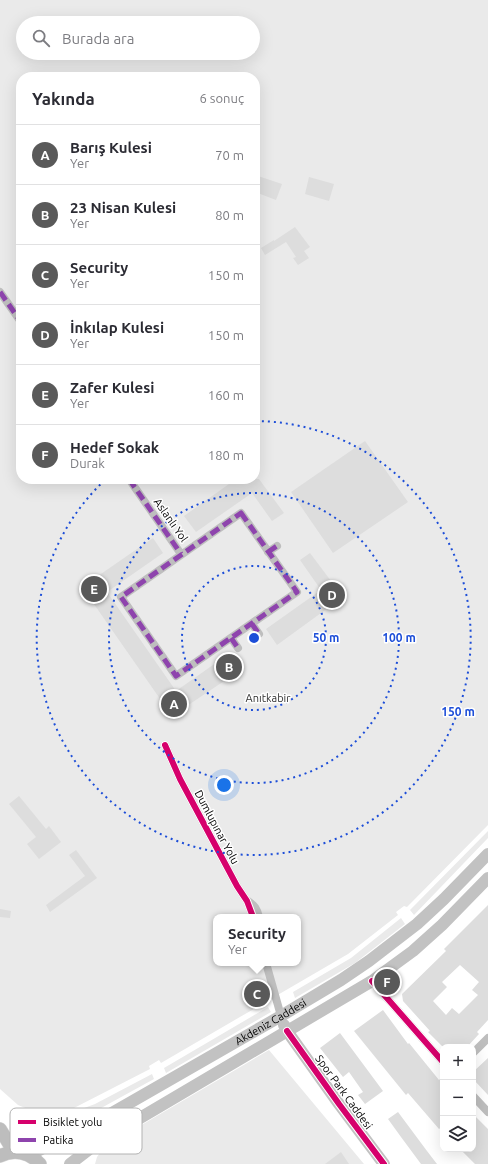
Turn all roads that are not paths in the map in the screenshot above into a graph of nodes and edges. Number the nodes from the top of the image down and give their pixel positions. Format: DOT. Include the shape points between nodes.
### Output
graph roads {
  1 [pos="0,292"];
  2 [pos="16,315"];
  3 [pos="133,484"];
  4 [pos="277,546"];
  5 [pos="268,552"];
  6 [pos="181,554"];
  7 [pos="252,624"];
  8 [pos="259,634"];
  9 [pos="231,638"];
  10 [pos="238,648"];
  11 [pos="165,745"];
  12 [pos="488,854"];
  13 [pos="488,878"];
  14 [pos="247,901"];
  15 [pos="252,914"];
  16 [pos="258,914"];
  17 [pos="267,966"];
  18 [pos="272,966"];
  19 [pos="372,981"];
  20 [pos="281,1016"];
  21 [pos="288,1031"];
  22 [pos="488,1038"];
  23 [pos="476,1050"];
  24 [pos="440,1059"];
  25 [pos="476,1099"];
  26 [pos="121,1108"];
  27 [pos="488,1112"];
  28 [pos="142,1117"];
  29 [pos="0,1129"];
  30 [pos="10,1145"];
  31 [pos="10,1152"];
  32 [pos="83,1154"];
  33 [pos="29,1155"];
  34 [pos="0,1156"];
  35 [pos="40,1164"];
  36 [pos="70,1164"];
  37 [pos="384,1164"];
  1 -- 2 [label="street"];
  3 -- 6 [label="street, Aslanlı Yol"];
  4 -- 5 [label="street"];
  5 -- 6 [label="street" via="241,512"];
  5 -- 7 [label="street" via="297,592"];
  6 -- 9 [label="street" via="121,598 176,676"];
  7 -- 8 [label="street"];
  7 -- 9 [label="street"];
  9 -- 10 [label="street"];
  11 -- 14 [label="street, Dumlupınar Yolu" via="194,806"];
  12 -- 20 [label="main road, Akdeniz Caddesi" via="417,924 341,980"];
  13 -- 19 [label="main road, Akdeniz Caddesi" via="413,951"];
  14 -- 15 [label="street, Dumlupınar Yolu"];
  14 -- 16 [label="street, Dumlupınar Yolu" via="254,905"];
  17 -- 20 [label="street"];
  18 -- 20 [label="street" via="279,994"];
  19 -- 21 [label="main road, Akdeniz Caddesi"];
  19 -- 24 [label="street"];
  20 -- 21 [label="main road, Spor Park Caddesi"];
  20 -- 26 [label="main road, Akdeniz Caddesi"];
  21 -- 28 [label="main road, Akdeniz Caddesi"];
  21 -- 37 [label="main road, Spor Park Caddesi"];
  22 -- 23 [label="street"];
  25 -- 27 [label="street"];
  29 -- 30 [label="main road"];
  31 -- 34 [label="main road"];
  32 -- 36 [label="main road, Akdeniz Caddesi"];
  33 -- 35 [label="main road"];
}
